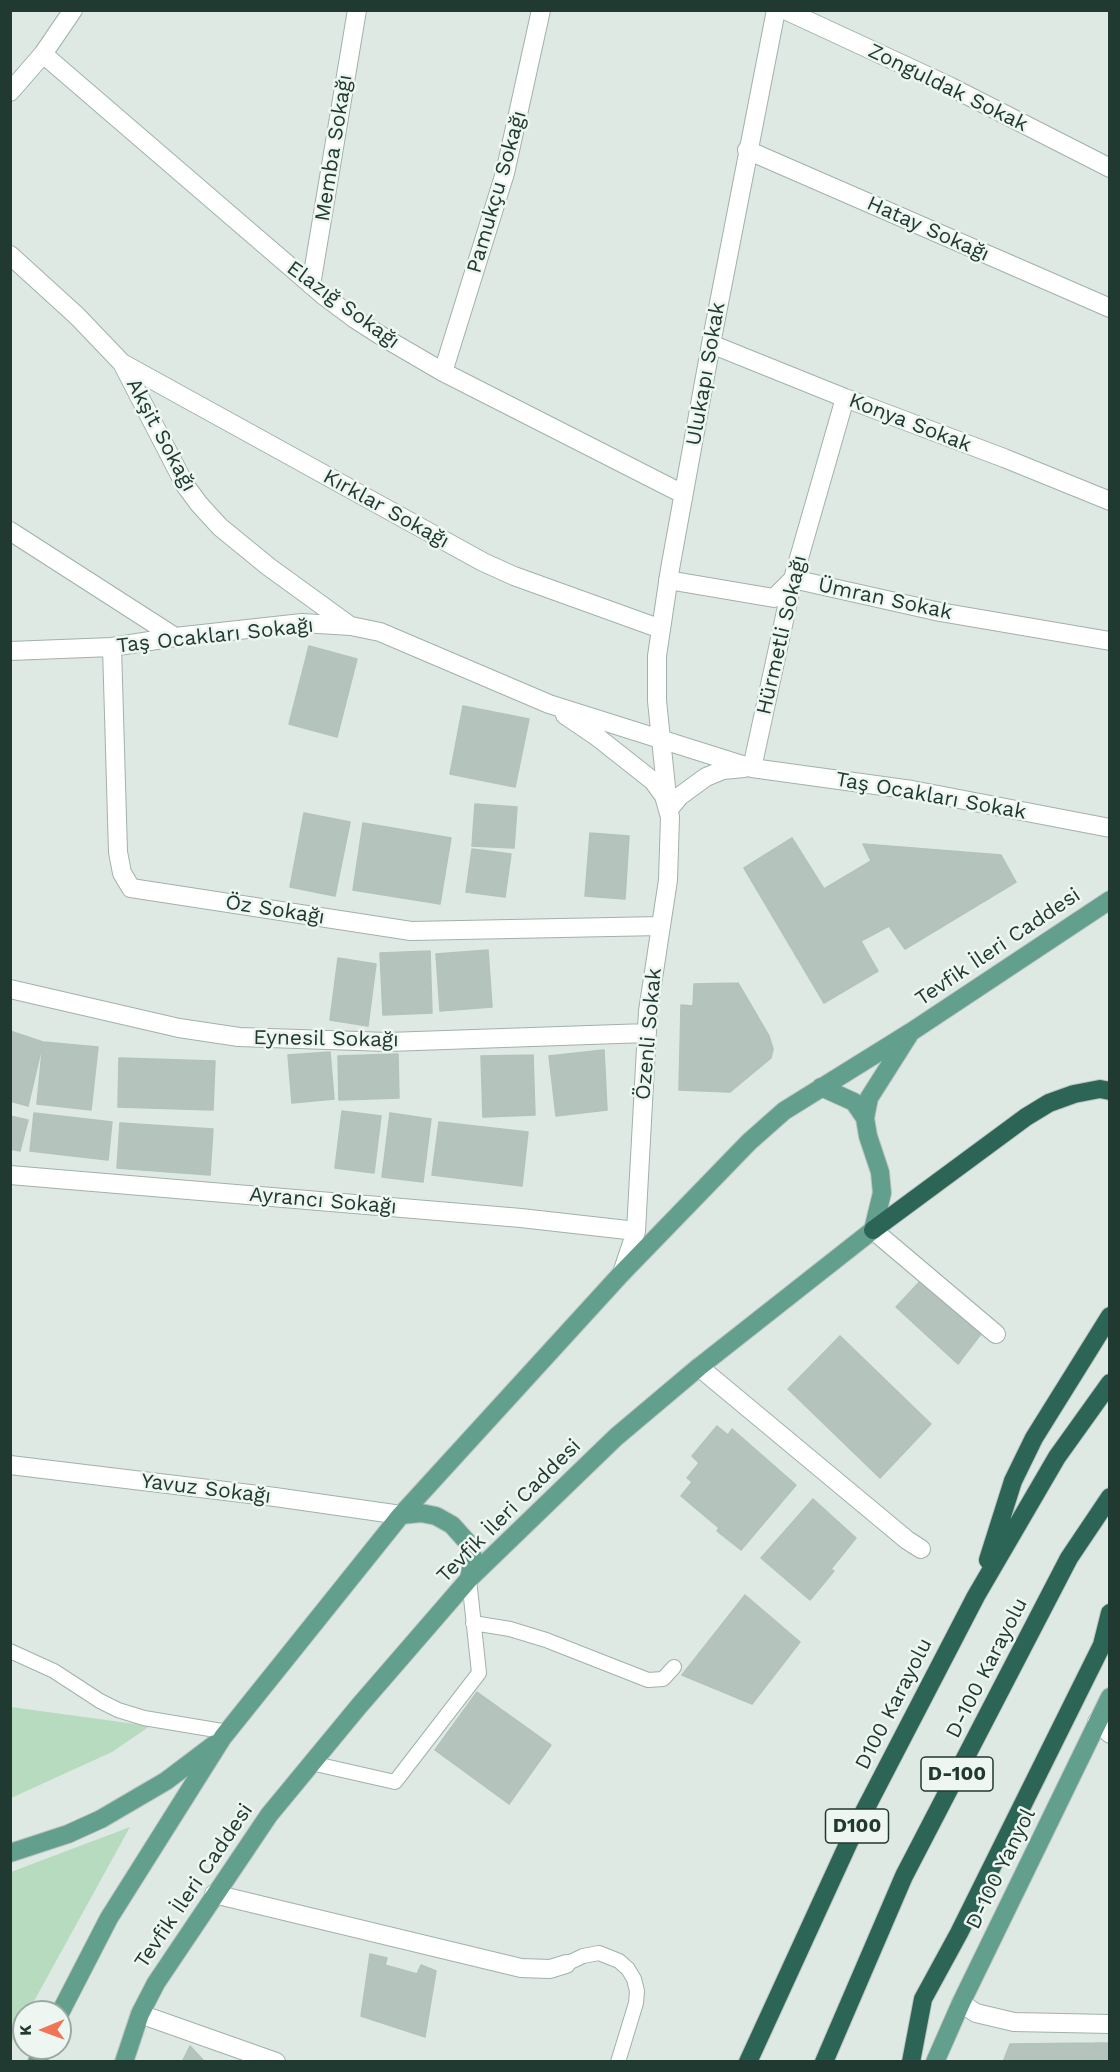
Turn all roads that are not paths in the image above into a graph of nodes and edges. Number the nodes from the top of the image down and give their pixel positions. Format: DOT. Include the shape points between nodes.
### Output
graph roads {
  1 [pos="73,10"];
  2 [pos="357,10"];
  3 [pos="542,10"];
  4 [pos="776,10"];
  5 [pos="785,10"];
  6 [pos="43,54"];
  7 [pos="10,92"];
  8 [pos="747,150"];
  9 [pos="1110,168"];
  10 [pos="10,255"];
  11 [pos="311,285"];
  12 [pos="1110,308"];
  13 [pos="711,344"];
  14 [pos="122,363"];
  15 [pos="442,372"];
  16 [pos="845,398"];
  17 [pos="683,494"];
  18 [pos="1110,501"];
  19 [pos="10,531"];
  20 [pos="793,579"];
  21 [pos="668,580"];
  22 [pos="351,626"];
  23 [pos="661,629"];
  24 [pos="175,637"];
  25 [pos="1110,641"];
  26 [pos="112,647"];
  27 [pos="10,651"];
  28 [pos="549,704"];
  29 [pos="661,740"];
  30 [pos="752,768"];
  31 [pos="667,804"];
  32 [pos="1110,828"];
  33 [pos="1110,900"];
  34 [pos="662,926"];
  35 [pos="10,989"];
  36 [pos="911,1032"];
  37 [pos="647,1033"];
  38 [pos="821,1088"];
  39 [pos="1110,1091"];
  40 [pos="865,1118"];
  41 [pos="10,1175"];
  42 [pos="873,1230"];
  43 [pos="636,1231"];
  44 [pos="622,1273"];
  45 [pos="1110,1316"];
  46 [pos="996,1334"];
  47 [pos="699,1367"];
  48 [pos="1110,1383"];
  49 [pos="10,1465"];
  50 [pos="1110,1497"];
  51 [pos="401,1515"];
  52 [pos="921,1549"];
  53 [pos="469,1580"];
  54 [pos="976,1596"];
  55 [pos="1110,1613"];
  56 [pos="474,1623"];
  57 [pos="10,1651"];
  58 [pos="674,1668"];
  59 [pos="1110,1697"];
  60 [pos="1103,1728"];
  61 [pos="225,1735"];
  62 [pos="311,1763"];
  63 [pos="10,1853"];
  64 [pos="214,1894"];
  65 [pos="566,1964"];
  66 [pos="67,2000"];
  67 [pos="962,2003"];
  68 [pos="140,2014"];
  69 [pos="1110,2024"];
  70 [pos="126,2061"];
  71 [pos="276,2061"];
  72 [pos="618,2061"];
  73 [pos="748,2061"];
  74 [pos="824,2061"];
  75 [pos="912,2061"];
  76 [pos="935,2061"];
  1 -- 6 [label="street"];
  2 -- 11 [label="street, Memba Sokağı"];
  3 -- 15 [label="street, Pamukçu Sokağı" via="505,173"];
  4 -- 8 [label="street, Ulukapı Sokak"];
  5 -- 9 [label="street, Zonguldak Sokak" via="949,86"];
  6 -- 7 [label="street"];
  6 -- 11 [label="street, Elazığ Sokağı"];
  8 -- 12 [label="street, Hatay Sokağı"];
  8 -- 13 [label="street, Ulukapı Sokak"];
  10 -- 14 [label="street, Akşit Sokağı"];
  11 -- 15 [label="street, Elazığ Sokağı" via="383,337"];
  13 -- 16 [label="street, Konya Sokak"];
  13 -- 17 [label="street, Ulukapı Sokak"];
  14 -- 22 [label="street, Akşit Sokağı" via="185,485 199,504 220,527 269,567"];
  14 -- 23 [label="street, Kırklar Sokağı" via="483,562"];
  15 -- 17 [label="street, Elazığ Sokağı"];
  16 -- 18 [label="street, Konya Sokak"];
  16 -- 20 [label="street, Hürmetli Sokağı"];
  17 -- 21 [label="street, Ulukapı Sokak"];
  19 -- 24 [label="street"];
  20 -- 21 [label="street, Ümran Sokak" via="774,597"];
  20 -- 25 [label="street, Ümran Sokak" via="940,612"];
  20 -- 30 [label="street, Hürmetli Sokağı"];
  21 -- 23 [label="street, Ulukapı Sokak"];
  22 -- 24 [label="street, Taş Ocakları Sokağı" via="302,623"];
  22 -- 28 [label="street, Taş Ocakları Sokağı" via="380,632"];
  23 -- 29 [label="street, Ulukapı Sokak" via="656,679"];
  24 -- 26 [label="street, Taş Ocakları Sokağı"];
  26 -- 27 [label="street, Taş Ocakları Sokağı"];
  26 -- 34 [label="street, Öz Sokağı" via="118,852 122,873 131,888 411,931"];
  28 -- 29 [label="street"];
  28 -- 31 [label="street" via="653,781"];
  29 -- 30 [label="street"];
  29 -- 31 [label="street, Ulukapı Sokak"];
  30 -- 31 [label="street" via="723,770 706,777"];
  30 -- 32 [label="street, Taş Ocakları Sokak" via="912,790"];
  31 -- 34 [label="street, Özenli Sokak" via="670,851"];
  33 -- 36 [label="main road, Tevfik İleri Caddesi"];
  34 -- 37 [label="street, Özenli Sokak"];
  35 -- 37 [label="street, Eynesil Sokağı" via="179,1028 239,1037 388,1042"];
  36 -- 38 [label="main road, Tevfik İleri Caddesi"];
  36 -- 40 [label="main road, Tevfik İleri Caddesi" via="869,1098"];
  37 -- 43 [label="street, Özenli Sokak"];
  38 -- 40 [label="main road" via="854,1102"];
  38 -- 44 [label="main road, Tevfik İleri Caddesi" via="784,1111 749,1142"];
  39 -- 42 [label="highway" via="1074,1094 1049,1103"];
  40 -- 42 [label="main road" via="882,1193"];
  41 -- 43 [label="street, Ayrancı Sokağı"];
  42 -- 46 [label="street"];
  42 -- 47 [label="main road, Tevfik İleri Caddesi"];
  43 -- 44 [label="street, Özenli Sokak"];
  44 -- 51 [label="main road, Tevfik İleri Caddesi"];
  45 -- 54 [label="highway" via="1034,1438 1014,1481"];
  47 -- 52 [label="street"];
  47 -- 53 [label="main road, Tevfik İleri Caddesi" via="616,1437"];
  48 -- 54 [label="highway, D100 Karayolu / D100" via="1057,1457"];
  49 -- 51 [label="street, Yavuz Sokağı"];
  50 -- 74 [label="highway, D-100 Karayolu / D-100" via="1069,1558 904,1876"];
  51 -- 53 [label="main road" via="436,1516 452,1525 470,1544 473,1558"];
  51 -- 61 [label="main road, Tevfik İleri Caddesi"];
  53 -- 56 [label="lane"];
  53 -- 62 [label="main road, Tevfik İleri Caddesi"];
  54 -- 73 [label="highway, D100 Karayolu / D100" via="854,1831"];
  55 -- 75 [label="highway" via="1102,1645 923,1999"];
  56 -- 58 [label="lane" via="510,1629 648,1680 663,1679"];
  56 -- 62 [label="lane" via="479,1673 395,1782"];
  57 -- 61 [label="lane" via="54,1671 118,1710"];
  59 -- 60 [label="main road, D-100 Yanyol"];
  60 -- 67 [label="main road, D-100 Yanyol"];
  61 -- 63 [label="main road" via="166,1781 120,1809 68,1834"];
  61 -- 66 [label="main road, Tevfik İleri Caddesi" via="110,1918"];
  62 -- 64 [label="main road, Tevfik İleri Caddesi"];
  64 -- 65 [label="street" via="521,1968 550,1969"];
  64 -- 68 [label="main road, Tevfik İleri Caddesi"];
  65 -- 72 [label="lane" via="599,1953 620,1961 634,1979 636,2003"];
  67 -- 69 [label="street" via="976,2013 1014,2022"];
  67 -- 76 [label="main road, D-100 Yanyol"];
  68 -- 70 [label="main road, Tevfik İleri Caddesi"];
  68 -- 71 [label="street"];
}
